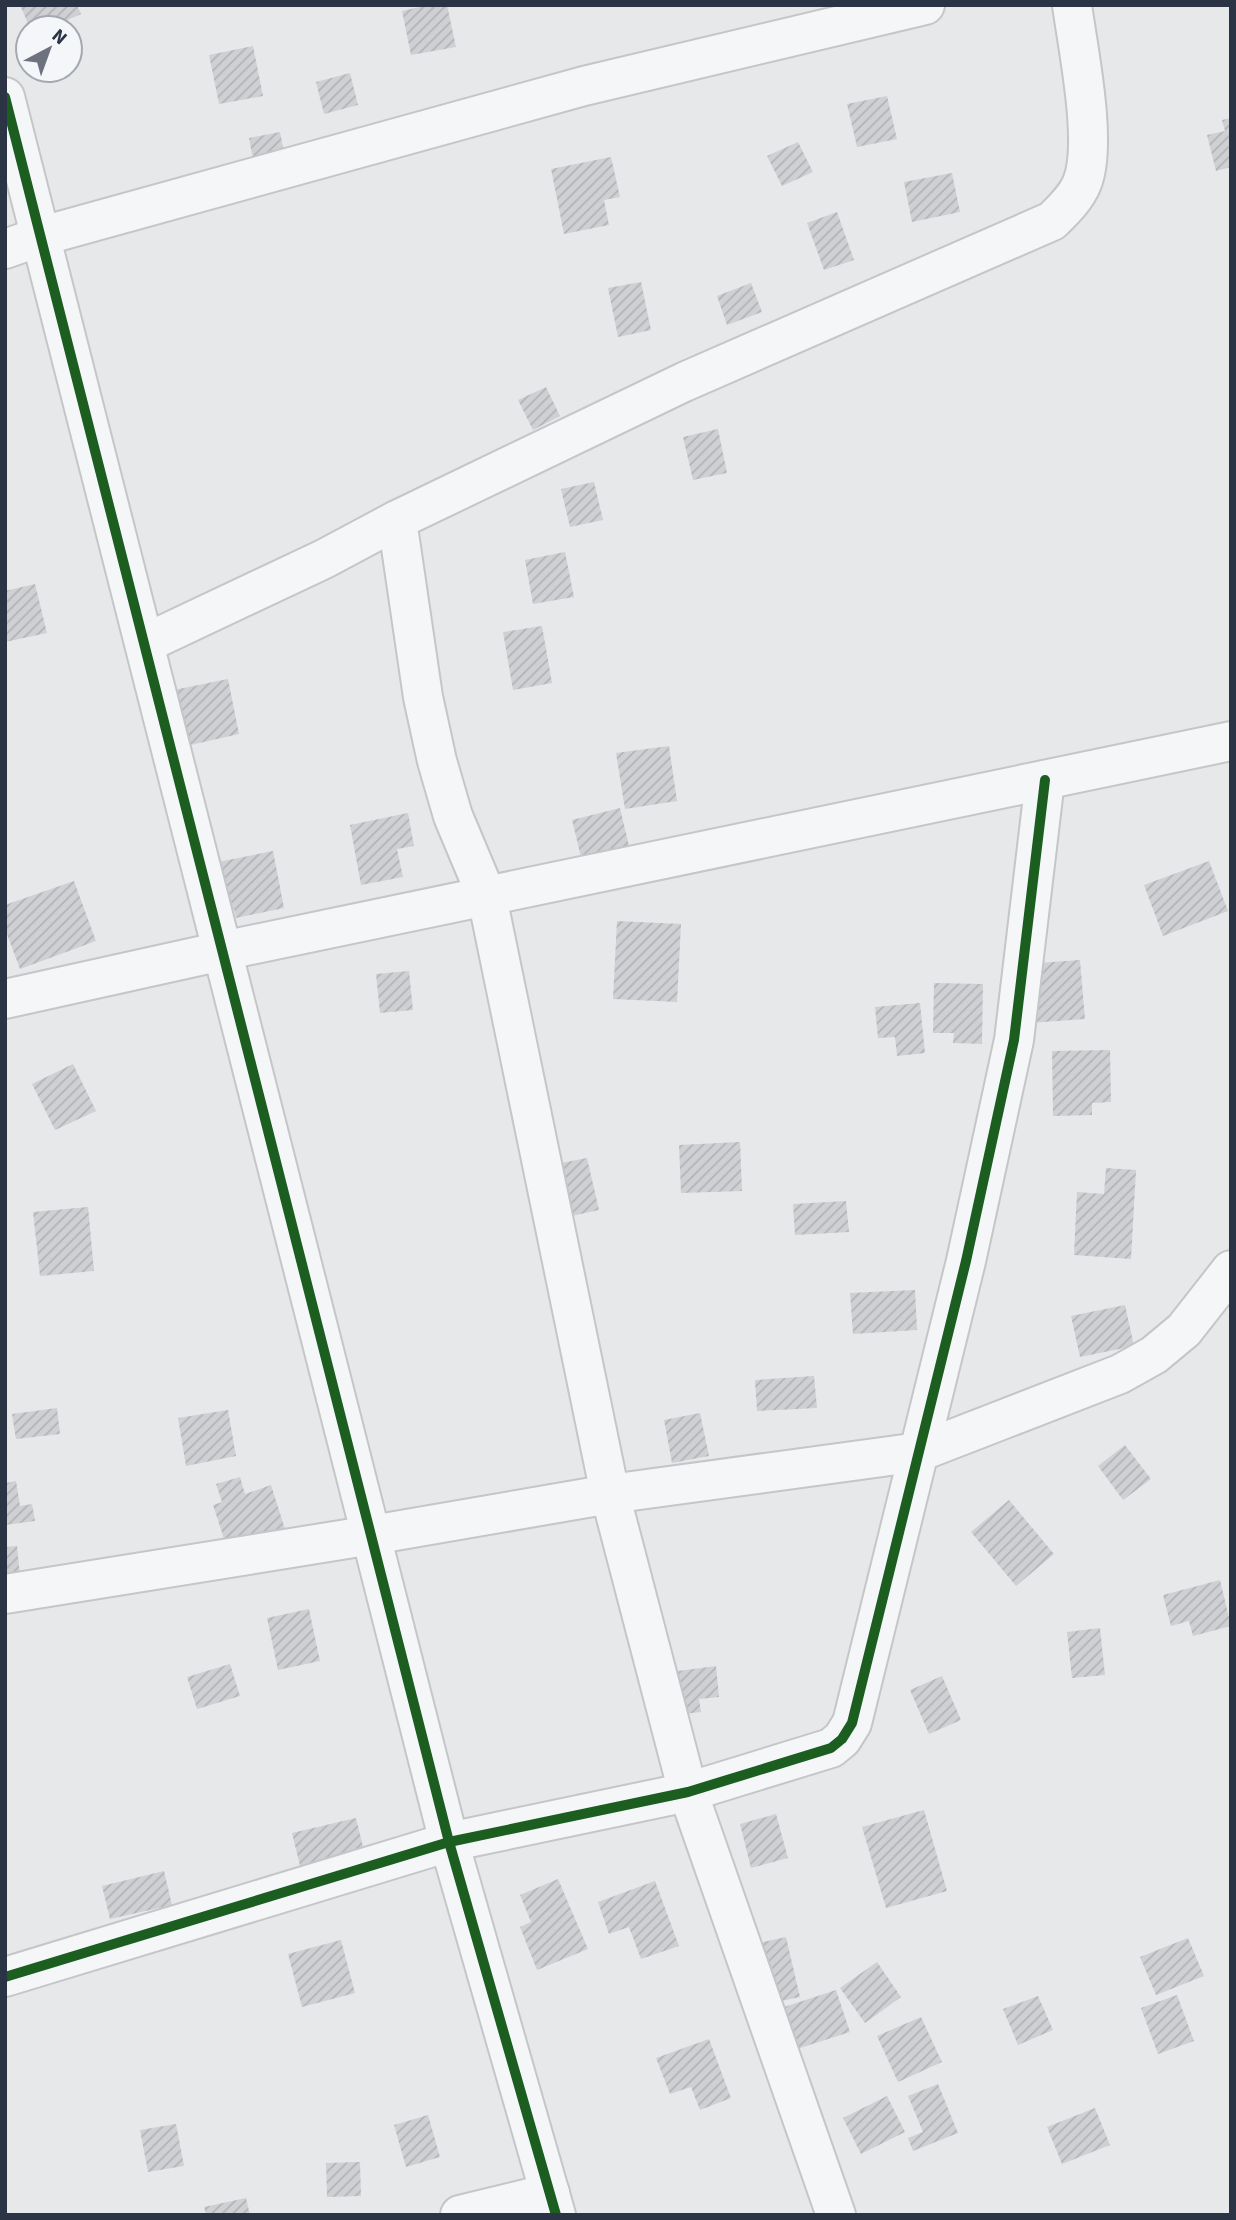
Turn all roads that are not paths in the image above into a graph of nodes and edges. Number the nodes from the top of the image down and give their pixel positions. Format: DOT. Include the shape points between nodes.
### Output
graph roads {
  1 [pos="925,5"];
  2 [pos="1072,5"];
  3 [pos="5,97"];
  4 [pos="42,236"];
  5 [pos="5,249"];
  6 [pos="397,520"];
  7 [pos="146,643"];
  8 [pos="1231,741"];
  9 [pos="1045,780"];
  10 [pos="487,897"];
  11 [pos="222,951"];
  12 [pos="5,999"];
  13 [pos="1231,1270"];
  14 [pos="919,1452"];
  15 [pos="610,1494"];
  16 [pos="372,1535"];
  17 [pos="5,1594"];
  18 [pos="688,1791"];
  19 [pos="449,1842"];
  20 [pos="5,1977"];
  21 [pos="553,2204"];
  22 [pos="460,2215"];
  23 [pos="836,2215"];
  1 -- 4 [label="street" via="584,86"];
  2 -- 6 [label="street" via="1089,138 1082,182 1052,221 684,382"];
  3 -- 4 [label="street"];
  4 -- 5 [label="street"];
  4 -- 7 [label="street"];
  6 -- 7 [label="street"];
  6 -- 10 [label="street" via="414,644 437,761 453,816"];
  7 -- 11 [label="street"];
  8 -- 9 [label="street"];
  9 -- 10 [label="street"];
  9 -- 14 [label="street" via="1014,1041"];
  10 -- 11 [label="street"];
  10 -- 15 [label="street"];
  11 -- 12 [label="street"];
  11 -- 16 [label="street"];
  13 -- 14 [label="street" via="1184,1330 1154,1355 1120,1374"];
  14 -- 15 [label="street"];
  14 -- 18 [label="street" via="847,1731 831,1748"];
  15 -- 16 [label="street"];
  15 -- 18 [label="street"];
  16 -- 17 [label="street"];
  16 -- 19 [label="street"];
  18 -- 19 [label="street"];
  18 -- 23 [label="street"];
  19 -- 20 [label="street"];
  19 -- 21 [label="street"];
  21 -- 22 [label="street"];
}
